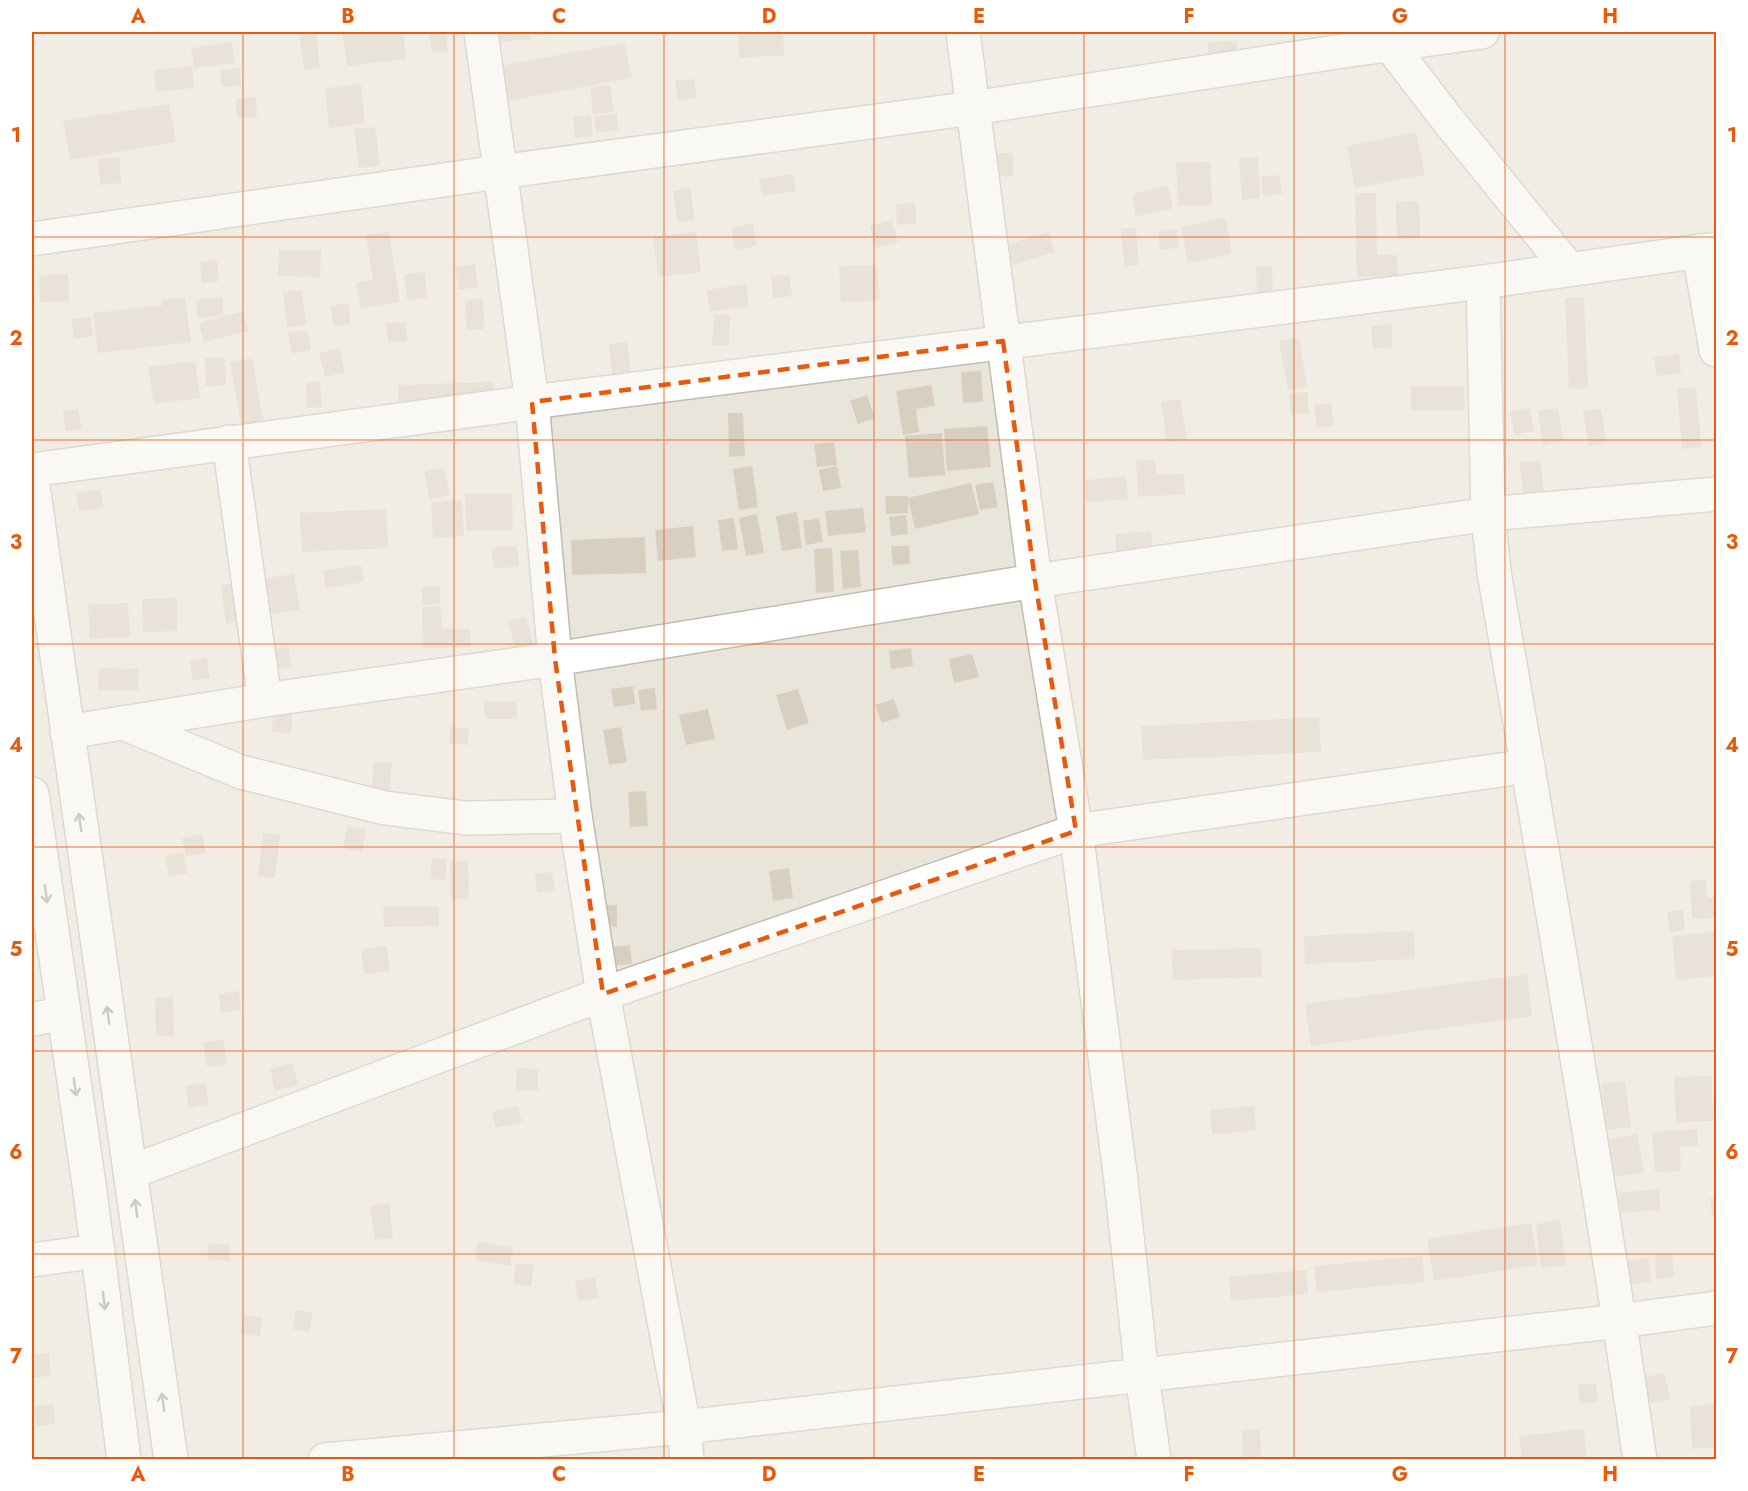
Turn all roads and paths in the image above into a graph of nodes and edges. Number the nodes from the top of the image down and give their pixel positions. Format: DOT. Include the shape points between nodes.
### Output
graph roads {
  1 [pos="481,32"];
  2 [pos="963,32"];
  3 [pos="1482,32"];
  4 [pos="1385,38"];
  5 [pos="973,108"];
  6 [pos="499,172"];
  7 [pos="32,239"];
  8 [pos="1708,250"];
  9 [pos="1569,269"];
  10 [pos="1483,282"];
  11 [pos="1004,341"];
  12 [pos="1716,350"];
  13 [pos="532,402"];
  14 [pos="229,442"];
  15 [pos="32,470"];
  16 [pos="32,479"];
  17 [pos="1716,494"];
  18 [pos="1488,514"];
  19 [pos="1035,581"];
  20 [pos="555,659"];
  21 [pos="265,700"];
  22 [pos="123,723"];
  23 [pos="67,732"];
  24 [pos="1528,766"];
  25 [pos="32,794"];
  26 [pos="575,816"];
  27 [pos="1076,831"];
  28 [pos="603,994"];
  29 [pos="64,1014"];
  30 [pos="32,1019"];
  31 [pos="131,1172"];
  32 [pos="98,1251"];
  33 [pos="32,1260"];
  34 [pos="1716,1308"];
  35 [pos="1620,1321"];
  36 [pos="1142,1375"];
  37 [pos="684,1427"];
  38 [pos="124,1460"];
  39 [pos="171,1460"];
  40 [pos="326,1460"];
  41 [pos="687,1460"];
  42 [pos="1154,1460"];
  43 [pos="1640,1460"];
  1 -- 6 [label="street"];
  2 -- 5 [label="street"];
  3 -- 4 [label="street"];
  4 -- 5 [label="street"];
  4 -- 9 [label="street"];
  5 -- 6 [label="street"];
  5 -- 11 [label="street"];
  6 -- 7 [label="street"];
  6 -- 13 [label="street"];
  8 -- 9 [label="street"];
  8 -- 12 [label="street"];
  9 -- 10 [label="street"];
  10 -- 11 [label="street"];
  10 -- 18 [label="street"];
  11 -- 13 [label="street"];
  11 -- 19 [label="street"];
  13 -- 14 [label="street"];
  13 -- 20 [label="street"];
  14 -- 15 [label="street"];
  14 -- 21 [label="street"];
  16 -- 23 [label="street"];
  17 -- 18 [label="street"];
  18 -- 19 [label="street"];
  18 -- 24 [label="street" via="1494,572"];
  19 -- 20 [label="street"];
  19 -- 27 [label="street"];
  20 -- 21 [label="street"];
  20 -- 26 [label="street"];
  21 -- 22 [label="street"];
  22 -- 23 [label="street"];
  22 -- 26 [label="street" via="241,772 385,808 465,818"];
  31 -- 23 [label="street, one-way"];
  24 -- 27 [label="street"];
  24 -- 35 [label="street"];
  25 -- 29 [label="street, one-way"];
  26 -- 28 [label="street"];
  27 -- 28 [label="street"];
  27 -- 36 [label="street"];
  28 -- 31 [label="street"];
  28 -- 37 [label="street"];
  29 -- 30 [label="street"];
  29 -- 32 [label="street, one-way"];
  39 -- 31 [label="street, one-way"];
  32 -- 33 [label="street"];
  32 -- 38 [label="street, one-way"];
  34 -- 35 [label="street"];
  35 -- 36 [label="street"];
  35 -- 43 [label="street"];
  36 -- 37 [label="street"];
  36 -- 42 [label="street"];
  37 -- 40 [label="street"];
  37 -- 41 [label="street"];
}
